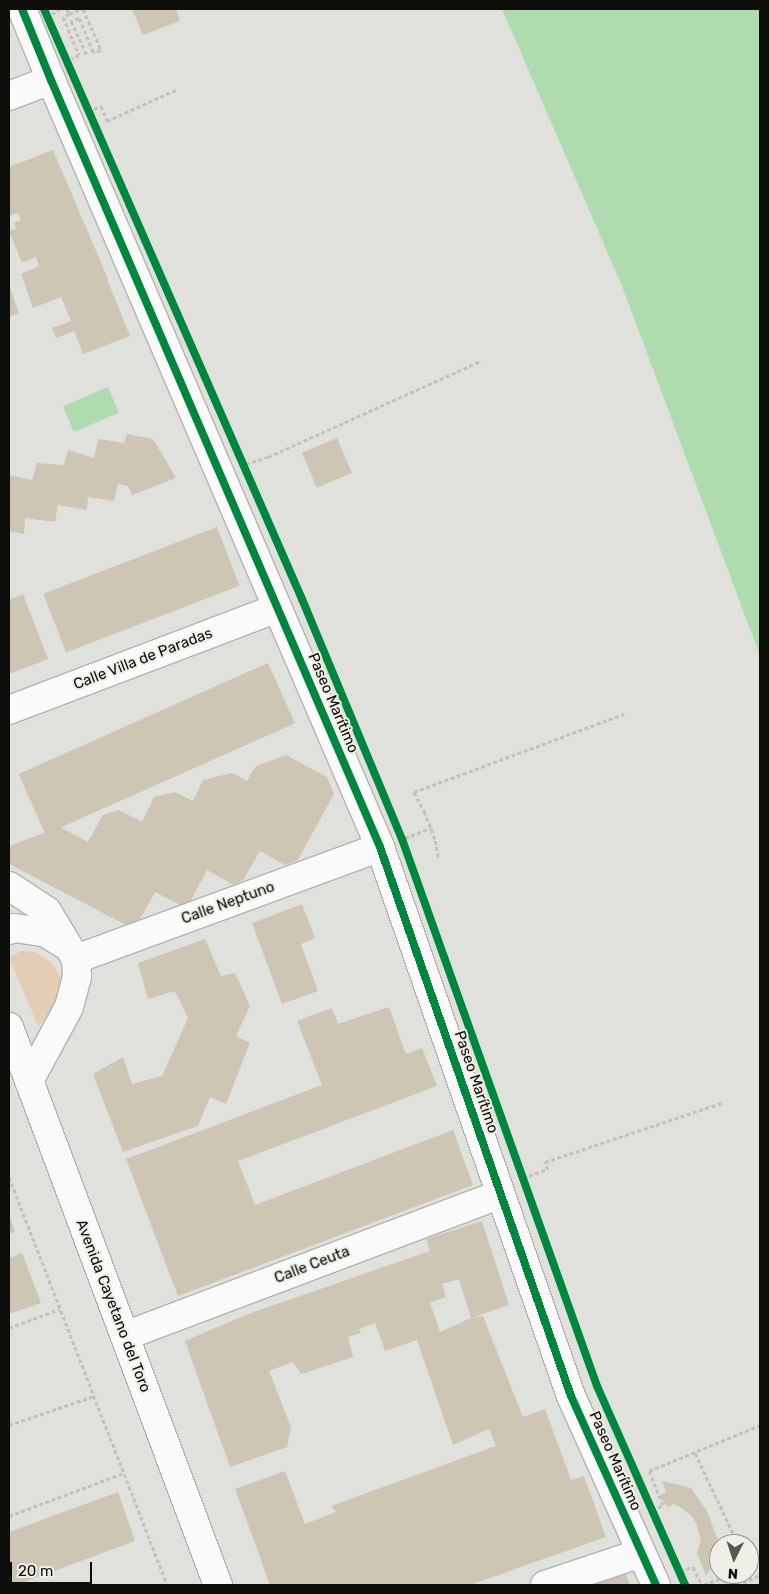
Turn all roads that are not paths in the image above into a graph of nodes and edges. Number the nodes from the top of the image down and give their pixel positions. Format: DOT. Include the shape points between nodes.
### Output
graph roads {
  1 [pos="22,9"];
  2 [pos="50,80"];
  3 [pos="9,96"];
  4 [pos="277,608"];
  5 [pos="9,710"];
  6 [pos="391,843"];
  7 [pos="9,886"];
  8 [pos="9,930"];
  9 [pos="71,952"];
  10 [pos="9,1027"];
  11 [pos="29,1082"];
  12 [pos="500,1194"];
  13 [pos="124,1336"];
  14 [pos="641,1553"];
  15 [pos="667,1579"];
  16 [pos="218,1585"];
  17 [pos="545,1585"];
  1 -- 2 [label="street, Paseo Marítimo"];
  2 -- 3 [label="street"];
  2 -- 4 [label="street, Paseo Marítimo"];
  4 -- 5 [label="street, Calle Villa de Paradas"];
  4 -- 6 [label="street, Paseo Marítimo"];
  6 -- 9 [label="street, Calle Neptuno"];
  6 -- 12 [label="street, Paseo Marítimo"];
  7 -- 9 [label="street" via="47,911"];
  8 -- 9 [label="street" via="44,932"];
  9 -- 11 [label="street" via="77,976 70,1007"];
  10 -- 11 [label="street, Avenida Cayetano del Toro"];
  11 -- 13 [label="street, Avenida Cayetano del Toro"];
  12 -- 13 [label="street, Calle Ceuta"];
  12 -- 14 [label="street, Paseo Marítimo" via="571,1396"];
  13 -- 16 [label="street, Avenida Cayetano del Toro"];
  14 -- 15 [label="street, Paseo Marítimo"];
  14 -- 17 [label="street"];
}
